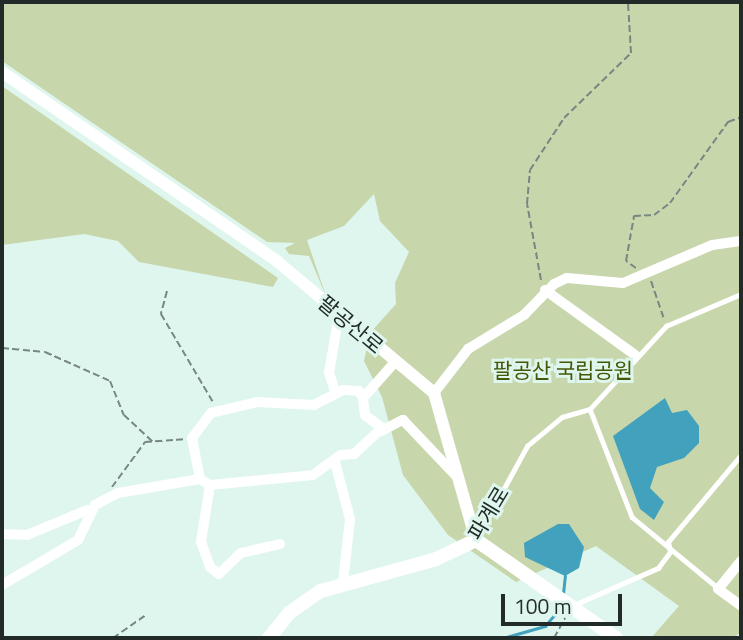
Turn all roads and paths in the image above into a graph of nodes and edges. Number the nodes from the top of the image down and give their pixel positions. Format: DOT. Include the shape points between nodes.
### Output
graph roads {
  1 [pos="628,2"];
  2 [pos="2,72"];
  3 [pos="741,117"];
  4 [pos="741,241"];
  5 [pos="649,275"];
  6 [pos="545,290"];
  7 [pos="167,291"];
  8 [pos="741,295"];
  9 [pos="340,314"];
  10 [pos="666,326"];
  11 [pos="2,348"];
  12 [pos="635,355"];
  13 [pos="396,361"];
  14 [pos="335,391"];
  15 [pos="434,393"];
  16 [pos="363,398"];
  17 [pos="590,409"];
  18 [pos="218,410"];
  19 [pos="381,431"];
  20 [pos="192,438"];
  21 [pos="154,443"];
  22 [pos="741,455"];
  23 [pos="335,462"];
  24 [pos="200,479"];
  25 [pos="460,480"];
  26 [pos="211,485"];
  27 [pos="107,499"];
  28 [pos="87,510"];
  29 [pos="2,534"];
  30 [pos="476,540"];
  31 [pos="280,544"];
  32 [pos="670,552"];
  33 [pos="741,561"];
  34 [pos="343,582"];
  35 [pos="2,585"];
  36 [pos="718,589"];
  37 [pos="574,606"];
  38 [pos="741,606"];
  39 [pos="145,616"];
  40 [pos="493,637"];
  41 [pos="113,638"];
  42 [pos="269,638"];
  43 [pos="488,638"];
  44 [pos="554,638"];
  45 [pos="615,638"];
  1 -- 6 [label="path" via="631,53 564,118 530,170 527,204"];
  2 -- 9 [label="street, 팔공산로" via="278,262"];
  3 -- 5 [label="path" via="728,121 670,203 629,224 626,261"];
  4 -- 5 [label="street" via="712,245"];
  5 -- 6 [label="street" via="622,283 567,278"];
  5 -- 10 [label="path"];
  6 -- 12 [label="street"];
  6 -- 15 [label="street" via="524,315 468,349"];
  7 -- 18 [label="path" via="161,314"];
  8 -- 10 [label="lane"];
  9 -- 13 [label="street, 팔공산로"];
  9 -- 14 [label="street" via="329,373"];
  10 -- 12 [label="lane"];
  11 -- 21 [label="path" via="45,352 110,381 124,415"];
  12 -- 17 [label="lane"];
  13 -- 15 [label="street, 팔공산로"];
  13 -- 16 [label="street"];
  14 -- 16 [label="street" via="359,391"];
  14 -- 18 [label="street" via="314,405 257,402"];
  15 -- 25 [label="street"];
  16 -- 19 [label="street" via="365,415"];
  17 -- 30 [label="lane, 파계로" via="562,417 527,446"];
  17 -- 32 [label="lane" via="632,517"];
  18 -- 20 [label="street"];
  19 -- 23 [label="street"];
  19 -- 25 [label="street" via="403,420"];
  20 -- 21 [label="path"];
  20 -- 24 [label="street"];
  21 -- 27 [label="path" via="145,442"];
  22 -- 32 [label="lane" via="668,542"];
  23 -- 26 [label="street" via="313,475"];
  23 -- 34 [label="street" via="350,519"];
  24 -- 26 [label="street"];
  24 -- 27 [label="street"];
  25 -- 30 [label="street"];
  26 -- 31 [label="street" via="201,542 210,567 219,574 241,553"];
  27 -- 28 [label="street"];
  28 -- 29 [label="street" via="27,535"];
  28 -- 35 [label="street" via="78,540"];
  30 -- 34 [label="main road, 파계로" via="436,559"];
  30 -- 37 [label="main road"];
  32 -- 36 [label="lane"];
  32 -- 37 [label="lane" via="647,576"];
  33 -- 36 [label="street"];
  34 -- 42 [label="main road, 파계로" via="289,613"];
  36 -- 38 [label="street"];
  37 -- 44 [label="path"];
  37 -- 45 [label="main road"];
  39 -- 41 [label="path"];
  40 -- 43 [label="path"];
}
